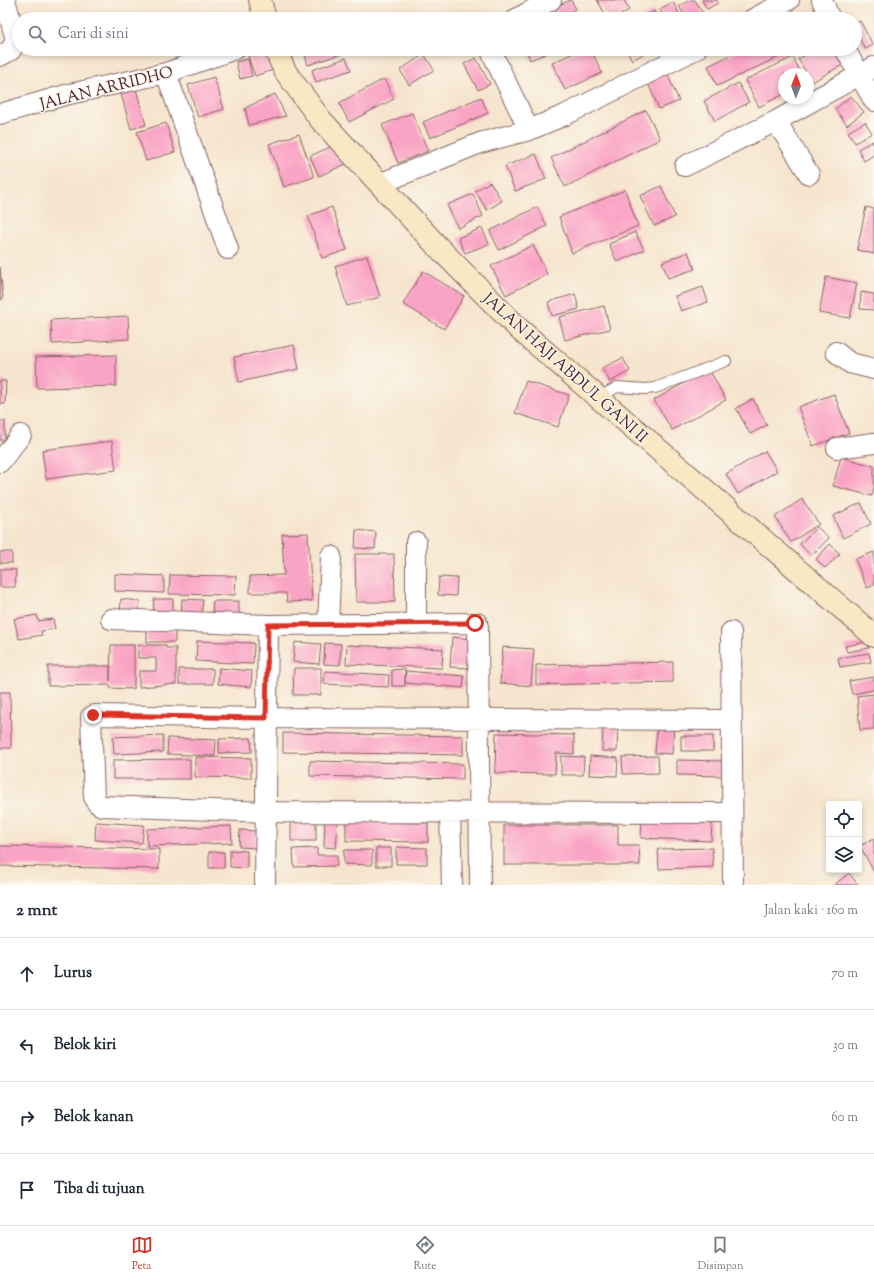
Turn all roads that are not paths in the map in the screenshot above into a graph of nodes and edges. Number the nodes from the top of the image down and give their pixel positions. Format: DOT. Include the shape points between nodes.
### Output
graph roads {
  1 [pos="5,0"];
  2 [pos="260,0"];
  3 [pos="551,0"];
  4 [pos="789,0"];
  5 [pos="822,0"];
  6 [pos="263,12"];
  7 [pos="529,12"];
  8 [pos="766,12"];
  9 [pos="827,12"];
  10 [pos="12,25"];
  11 [pos="12,48"];
  12 [pos="0,56"];
  13 [pos="215,56"];
  14 [pos="278,56"];
  15 [pos="493,56"];
  16 [pos="683,56"];
  17 [pos="852,56"];
  18 [pos="866,71"];
  19 [pos="166,73"];
  20 [pos="874,101"];
  21 [pos="0,114"];
  22 [pos="776,121"];
  23 [pos="529,130"];
  24 [pos="685,166"];
  25 [pos="809,174"];
  26 [pos="379,184"];
  27 [pos="228,249"];
  28 [pos="836,352"];
  29 [pos="726,361"];
  30 [pos="874,368"];
  31 [pos="599,398"];
  32 [pos="20,435"];
  33 [pos="874,444"];
  34 [pos="837,448"];
  35 [pos="0,462"];
  36 [pos="416,542"];
  37 [pos="331,556"];
  38 [pos="111,619"];
  39 [pos="328,624"];
  40 [pos="416,624"];
  41 [pos="268,625"];
  42 [pos="731,632"];
  43 [pos="873,634"];
  44 [pos="266,718"];
  45 [pos="479,719"];
  46 [pos="731,720"];
  47 [pos="266,812"];
  48 [pos="450,812"];
  49 [pos="480,813"];
  50 [pos="732,813"];
  51 [pos="265,885"];
  52 [pos="452,885"];
  53 [pos="480,885"];
  54 [pos="733,885"];
  1 -- 10 [label="street"];
  2 -- 6 [label="street"];
  3 -- 7 [label="street"];
  4 -- 8 [label="street"];
  5 -- 9 [label="street"];
  11 -- 12 [label="street"];
  13 -- 19 [label="street, JALAN ARRIDHO"];
  14 -- 26 [label="street, JALAN HAJI ABDUL GANI II" via="285,71 320,119"];
  15 -- 23 [label="street"];
  16 -- 23 [label="street" via="620,89"];
  17 -- 18 [label="street"];
  18 -- 20 [label="street"];
  18 -- 22 [label="street"];
  19 -- 21 [label="street, JALAN ARRIDHO" via="65,95"];
  19 -- 27 [label="street"];
  22 -- 24 [label="street"];
  22 -- 25 [label="street"];
  23 -- 26 [label="street" via="480,143"];
  26 -- 31 [label="street, JALAN HAJI ABDUL GANI II" via="519,329"];
  28 -- 30 [label="street" via="850,363"];
  29 -- 31 [label="lane" via="655,388 617,387"];
  31 -- 43 [label="street, JALAN HAJI ABDUL GANI II"];
  32 -- 35 [label="street"];
  33 -- 34 [label="street"];
  36 -- 40 [label="street"];
  37 -- 39 [label="street"];
  38 -- 41 [label="street"];
  39 -- 40 [label="street"];
  39 -- 41 [label="street"];
  40 -- 45 [label="street" via="478,625"];
  41 -- 44 [label="street"];
  42 -- 46 [label="street"];
  44 -- 45 [label="street"];
  44 -- 47 [label="street"];
  44 -- 47 [label="street" via="95,715 91,717 96,803 102,806"];
  45 -- 46 [label="street"];
  45 -- 49 [label="street"];
  46 -- 50 [label="street"];
  47 -- 48 [label="street"];
  47 -- 51 [label="street"];
  48 -- 49 [label="street"];
  48 -- 52 [label="street"];
  49 -- 50 [label="street"];
  49 -- 53 [label="street"];
  50 -- 54 [label="street"];
}
